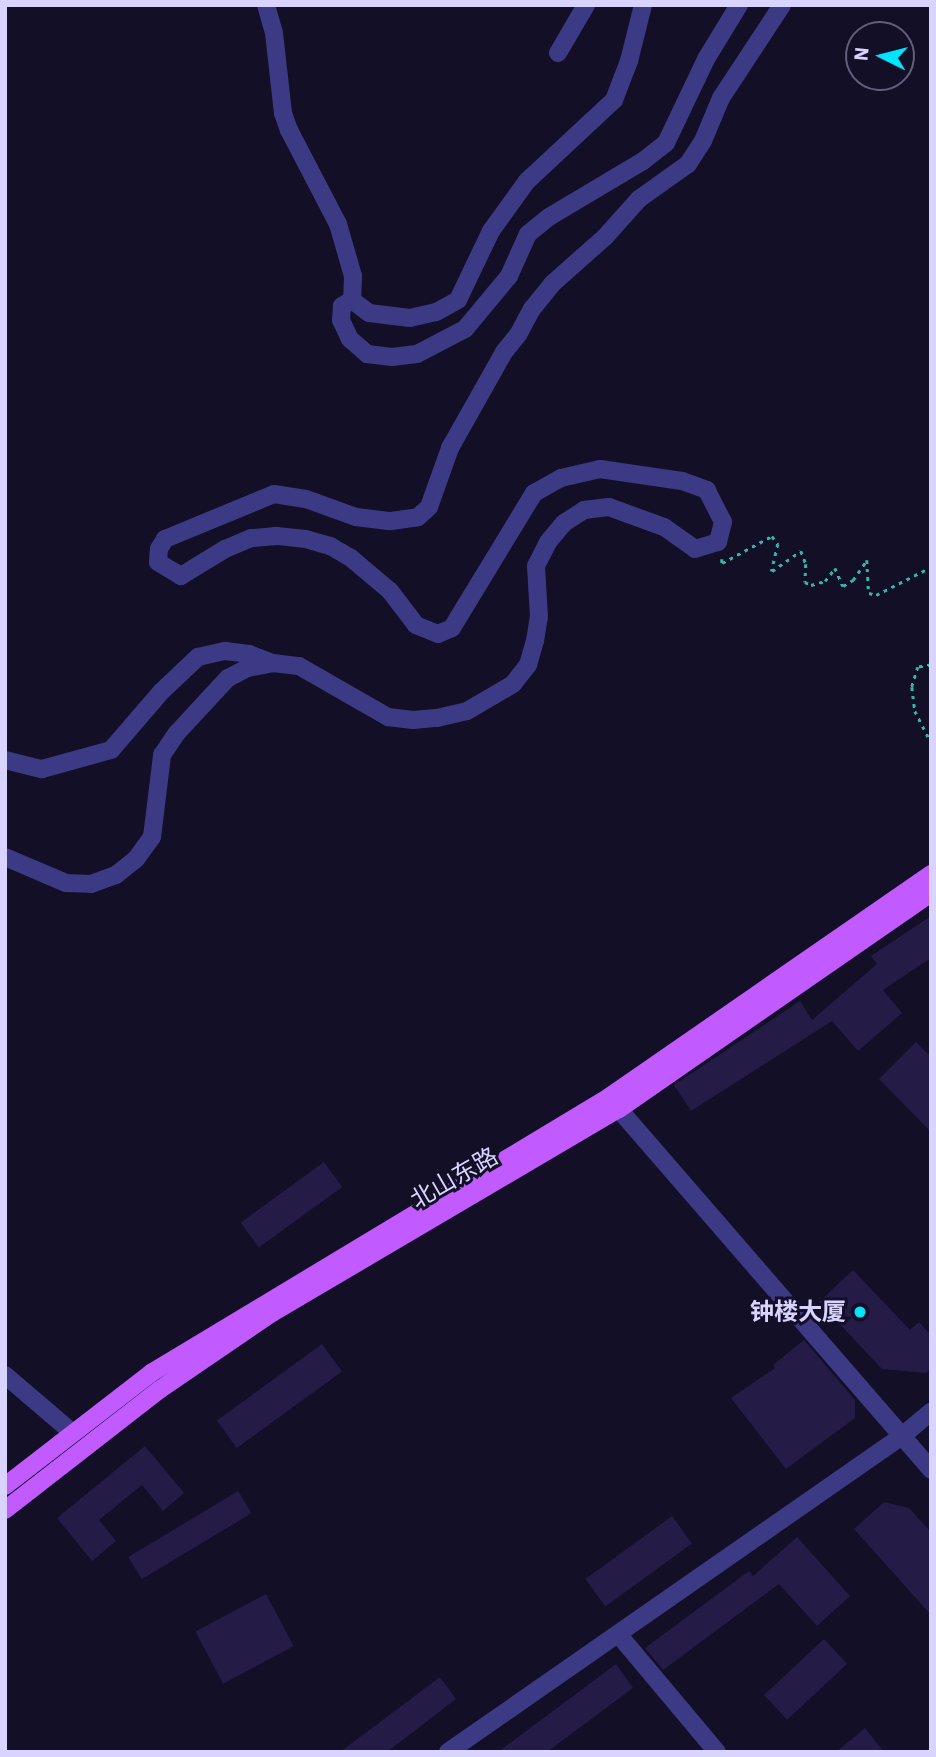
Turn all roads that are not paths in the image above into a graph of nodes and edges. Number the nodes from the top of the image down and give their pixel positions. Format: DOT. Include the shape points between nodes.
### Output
graph roads {
  1 [pos="265,5"];
  2 [pos="586,5"];
  3 [pos="643,5"];
  4 [pos="739,5"];
  5 [pos="782,5"];
  6 [pos="558,53"];
  7 [pos="352,300"];
  8 [pos="273,663"];
  9 [pos="5,760"];
  10 [pos="5,857"];
  11 [pos="931,874"];
  12 [pos="931,893"];
  13 [pos="614,1103"];
  14 [pos="5,1375"];
  15 [pos="931,1412"];
  16 [pos="73,1433"];
  17 [pos="902,1436"];
  18 [pos="931,1470"];
  19 [pos="5,1486"];
  20 [pos="5,1510"];
  21 [pos="618,1634"];
  22 [pos="448,1752"];
  23 [pos="717,1752"];
  1 -- 7 [label="street" via="274,33 283,113 338,224 353,276"];
  2 -- 6 [label="street"];
  3 -- 7 [label="street" via="614,100 527,181 491,231 458,300 436,312 410,318 369,313"];
  4 -- 7 [label="street" via="706,58 666,143 528,234 509,276 465,329 417,354 367,355 350,339 341,320 342,306"];
  5 -- 8 [label="street" via="721,98 688,164 639,199 532,309 450,448 429,507 418,517 390,521 356,517 306,499 274,494 165,539 158,562 181,576 251,538 306,539 351,558 390,591 416,625 438,634 452,628 534,493 561,478 600,469 682,481 707,490 723,522 718,542 695,550 664,527 608,508 584,510 556,533 536,566 539,617 528,665 513,684 467,711 437,718 387,717 299,666"];
  8 -- 9 [label="street" via="225,651 198,657 111,750 41,769"];
  8 -- 10 [label="street" via="228,678 177,733 162,755 152,837 136,859 116,875 91,884 66,883"];
  11 -- 13 [label="main road, 北山东路"];
  12 -- 13 [label="main road, 北山东路"];
  13 -- 16 [label="main road, 北山东路" via="151,1373"];
  13 -- 17 [label="street"];
  13 -- 20 [label="main road, 北山东路" via="272,1313 159,1390"];
  14 -- 16 [label="street"];
  15 -- 17 [label="street"];
  16 -- 19 [label="main road, 北山东路"];
  17 -- 18 [label="street"];
  17 -- 21 [label="street"];
  21 -- 22 [label="street"];
  21 -- 23 [label="street"];
}
